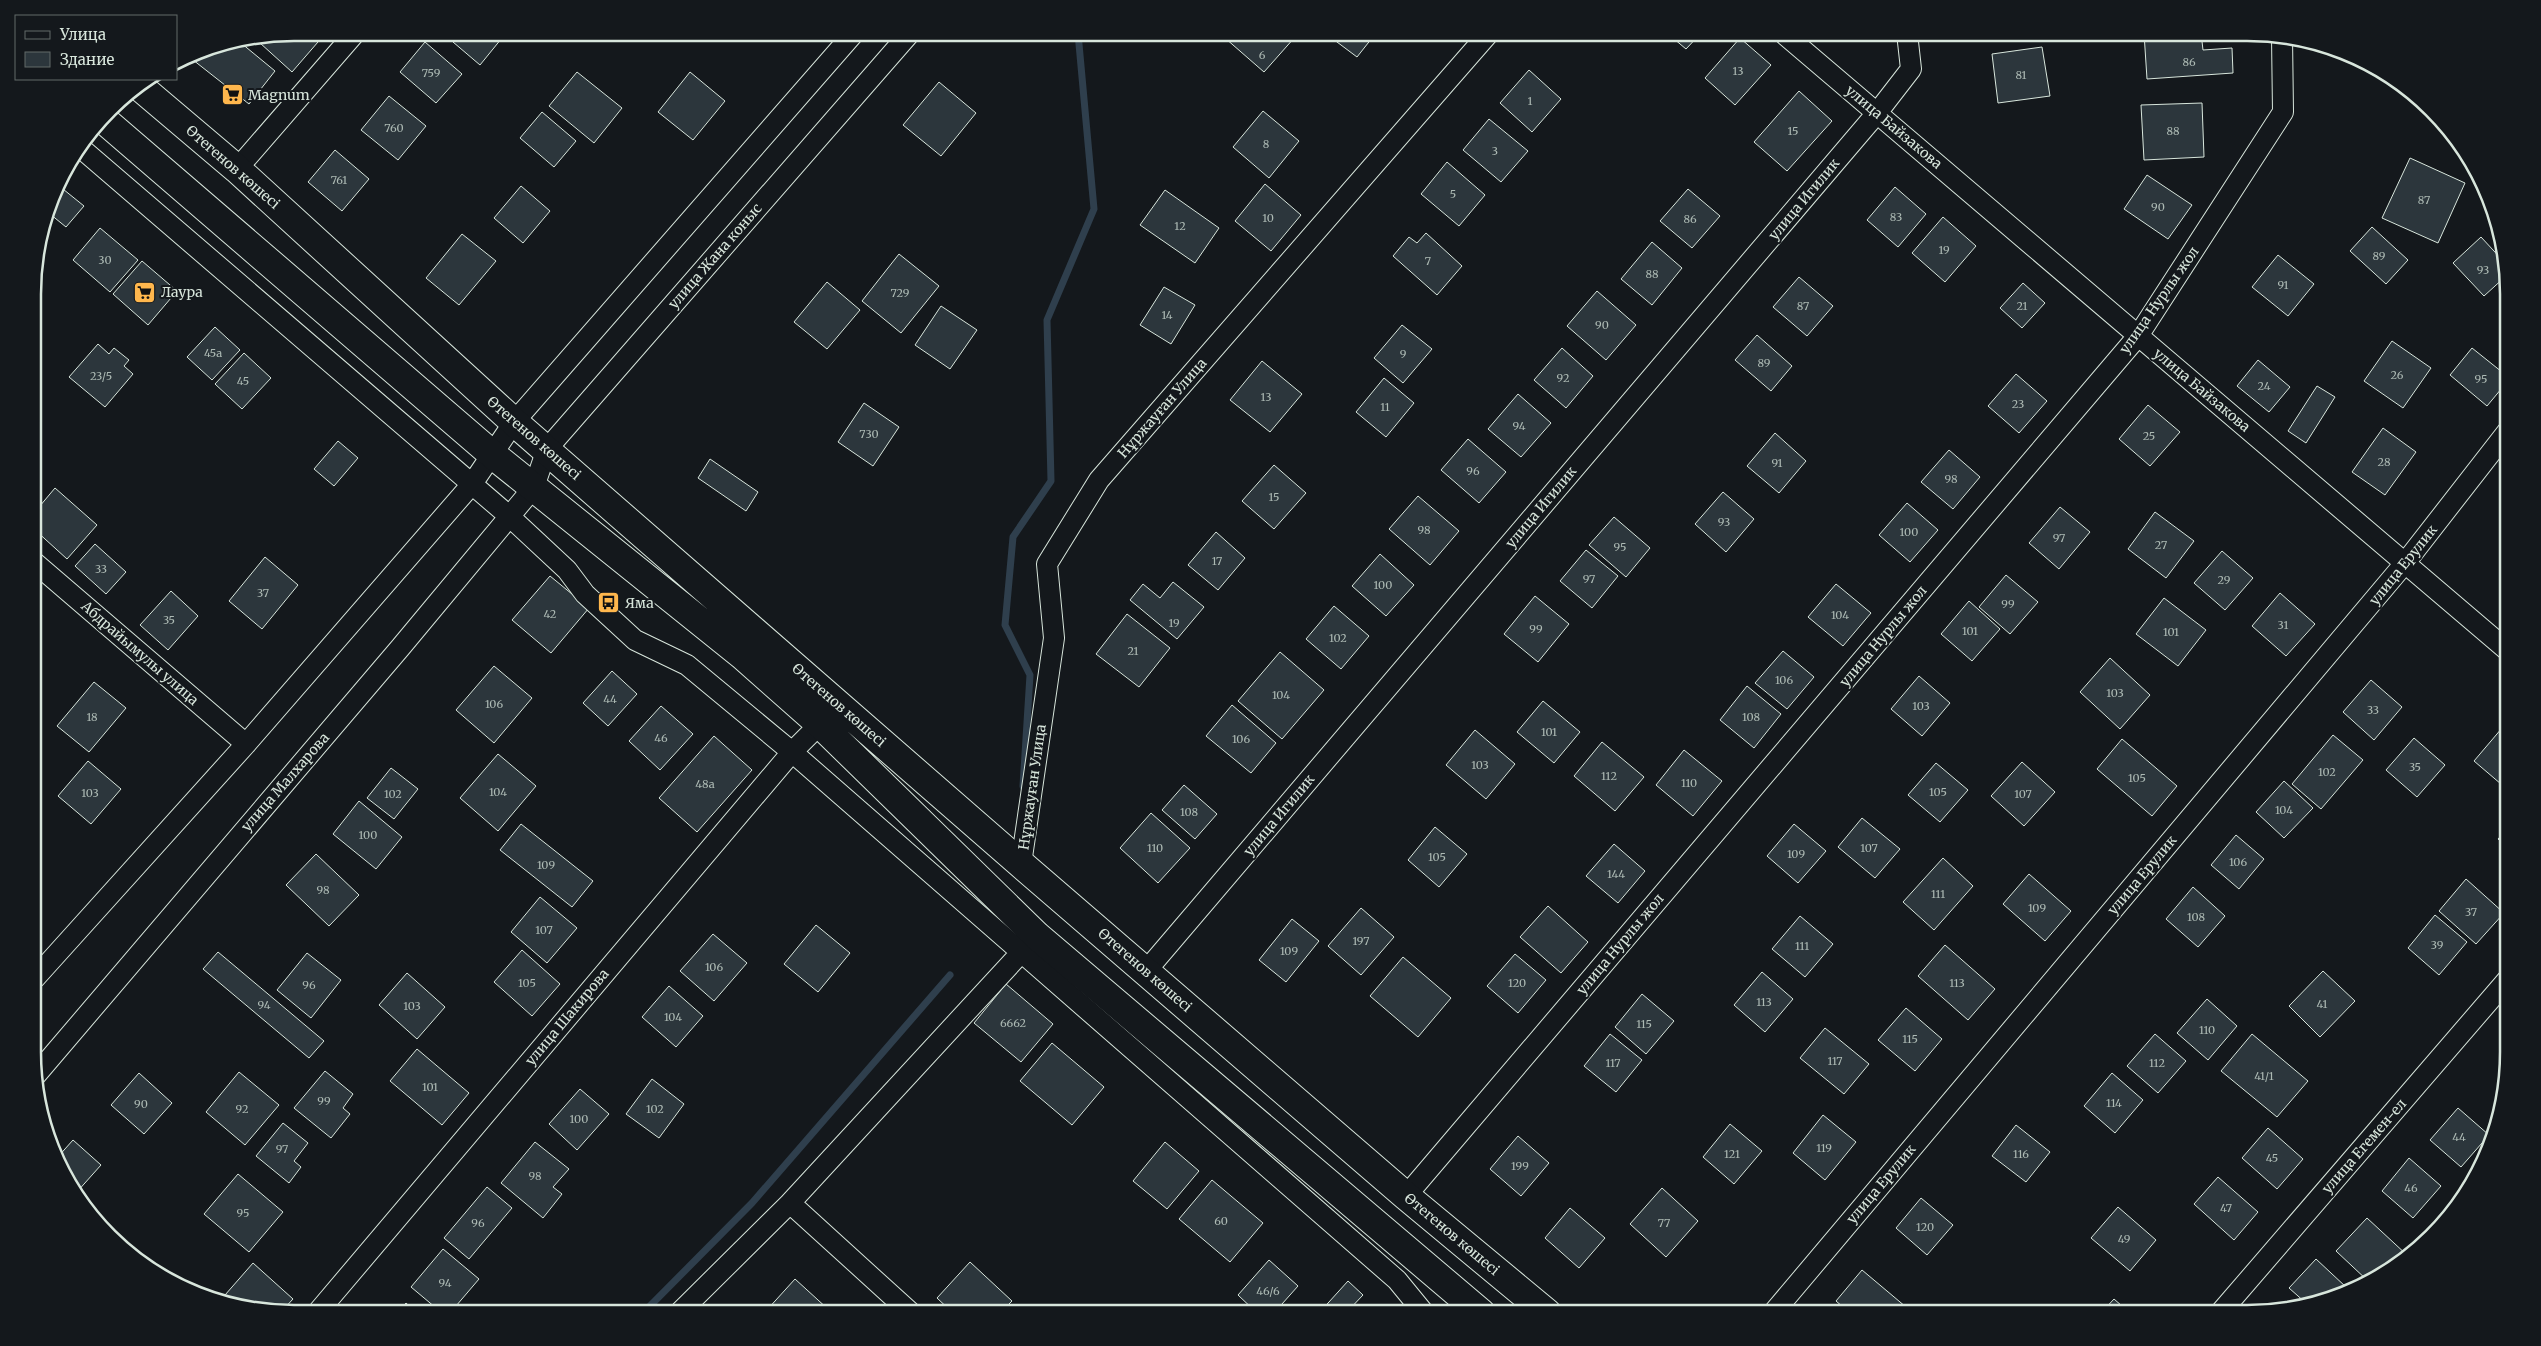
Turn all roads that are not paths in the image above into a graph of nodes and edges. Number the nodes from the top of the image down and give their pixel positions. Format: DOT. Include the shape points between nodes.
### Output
graph roads {
  1 [pos="347,41"];
  2 [pos="846,41"];
  3 [pos="902,41"];
  4 [pos="1481,41"];
  5 [pos="1793,41"];
  6 [pos="1908,41"];
  7 [pos="2282,43"];
  8 [pos="144,90"];
  9 [pos="1877,113"];
  10 [pos="108,123"];
  11 [pos="85,153"];
  12 [pos="237,169"];
  13 [pos="2138,336"];
  14 [pos="514,422"];
  15 [pos="2500,441"];
  16 [pos="547,450"];
  17 [pos="493,454"];
  18 [pos="472,484"];
  19 [pos="534,487"];
  20 [pos="510,516"];
  21 [pos="2405,563"];
  22 [pos="41,568"];
  23 [pos="2500,644"];
  24 [pos="820,724"];
  25 [pos="246,744"];
  26 [pos="792,752"];
  27 [pos="1021,864"];
  28 [pos="1028,945"];
  29 [pos="41,970"];
  30 [pos="1146,971"];
  31 [pos="2500,988"];
  32 [pos="42,1068"];
  33 [pos="1288,1094"];
  34 [pos="1261,1127"];
  35 [pos="1406,1196"];
  36 [pos="790,1204"];
  37 [pos="325,1305"];
  38 [pos="687,1305"];
  39 [pos="902,1305"];
  40 [pos="1414,1305"];
  41 [pos="1472,1305"];
  42 [pos="1537,1305"];
  43 [pos="1780,1305"];
  44 [pos="2227,1305"];
  1 -- 12 [label="street"];
  2 -- 14 [label="street"];
  3 -- 16 [label="street, улица Жана коныс"];
  4 -- 27 [label="street, Нұржауған Улица" via="1099,480 1047,564 1054,638"];
  5 -- 9 [label="street, улица Байзакова"];
  6 -- 9 [label="street, улица Игилик" via="1911,69"];
  7 -- 13 [label="street, улица Нурлы жол" via="2283,112"];
  8 -- 12 [label="main road, Өтегенов көшесі"];
  9 -- 13 [label="street, улица Байзакова"];
  9 -- 30 [label="street, улица Игилик"];
  10 -- 17 [label="main road, Өтегенов көшесі"];
  11 -- 18 [label="street"];
  12 -- 14 [label="main road, Өтегенов көшесі"];
  13 -- 21 [label="street, улица Байзакова"];
  13 -- 35 [label="street, улица Нурлы жол"];
  14 -- 16 [label="main road, Өтегенов көшесі"];
  14 -- 17 [label="street"];
  15 -- 21 [label="street, улица Ерулик"];
  16 -- 19 [label="street, улица Жана коныс"];
  16 -- 27 [label="main road, Өтегенов көшесі"];
  17 -- 18 [label="street"];
  17 -- 19 [label="main road, Өтегенов көшесі"];
  18 -- 20 [label="street"];
  18 -- 25 [label="street"];
  19 -- 20 [label="street, улица Малхарова"];
  19 -- 24 [label="main road, Өтегенов көшесі" via="742,655"];
  20 -- 26 [label="street" via="567,570 585,594 635,640 687,665"];
  20 -- 32 [label="street, улица Малхарова"];
  21 -- 23 [label="street, улица Байзакова"];
  21 -- 43 [label="street, улица Ерулик"];
  22 -- 25 [label="street, Абдрайымулы улица"];
  24 -- 26 [label="street, улица Шакирова"];
  24 -- 28 [label="main road, Өтегенов көшесі"];
  25 -- 29 [label="street"];
  26 -- 28 [label="street"];
  26 -- 37 [label="street, улица Шакирова"];
  27 -- 30 [label="main road, Өтегенов көшесі"];
  28 -- 34 [label="main road, Өтегенов көшесі"];
  28 -- 36 [label="street"];
  28 -- 40 [label="street" via="1397,1280"];
  30 -- 33 [label="main road, Өтегенов көшесі"];
  31 -- 44 [label="street, улица Егемен-ел"];
  33 -- 34 [label="main road"];
  33 -- 35 [label="main road, Өтегенов көшесі"];
  34 -- 41 [label="main road, Өтегенов көшесі"];
  35 -- 42 [label="main road, Өтегенов көшесі"];
  36 -- 38 [label="street"];
  36 -- 39 [label="street"];
}
